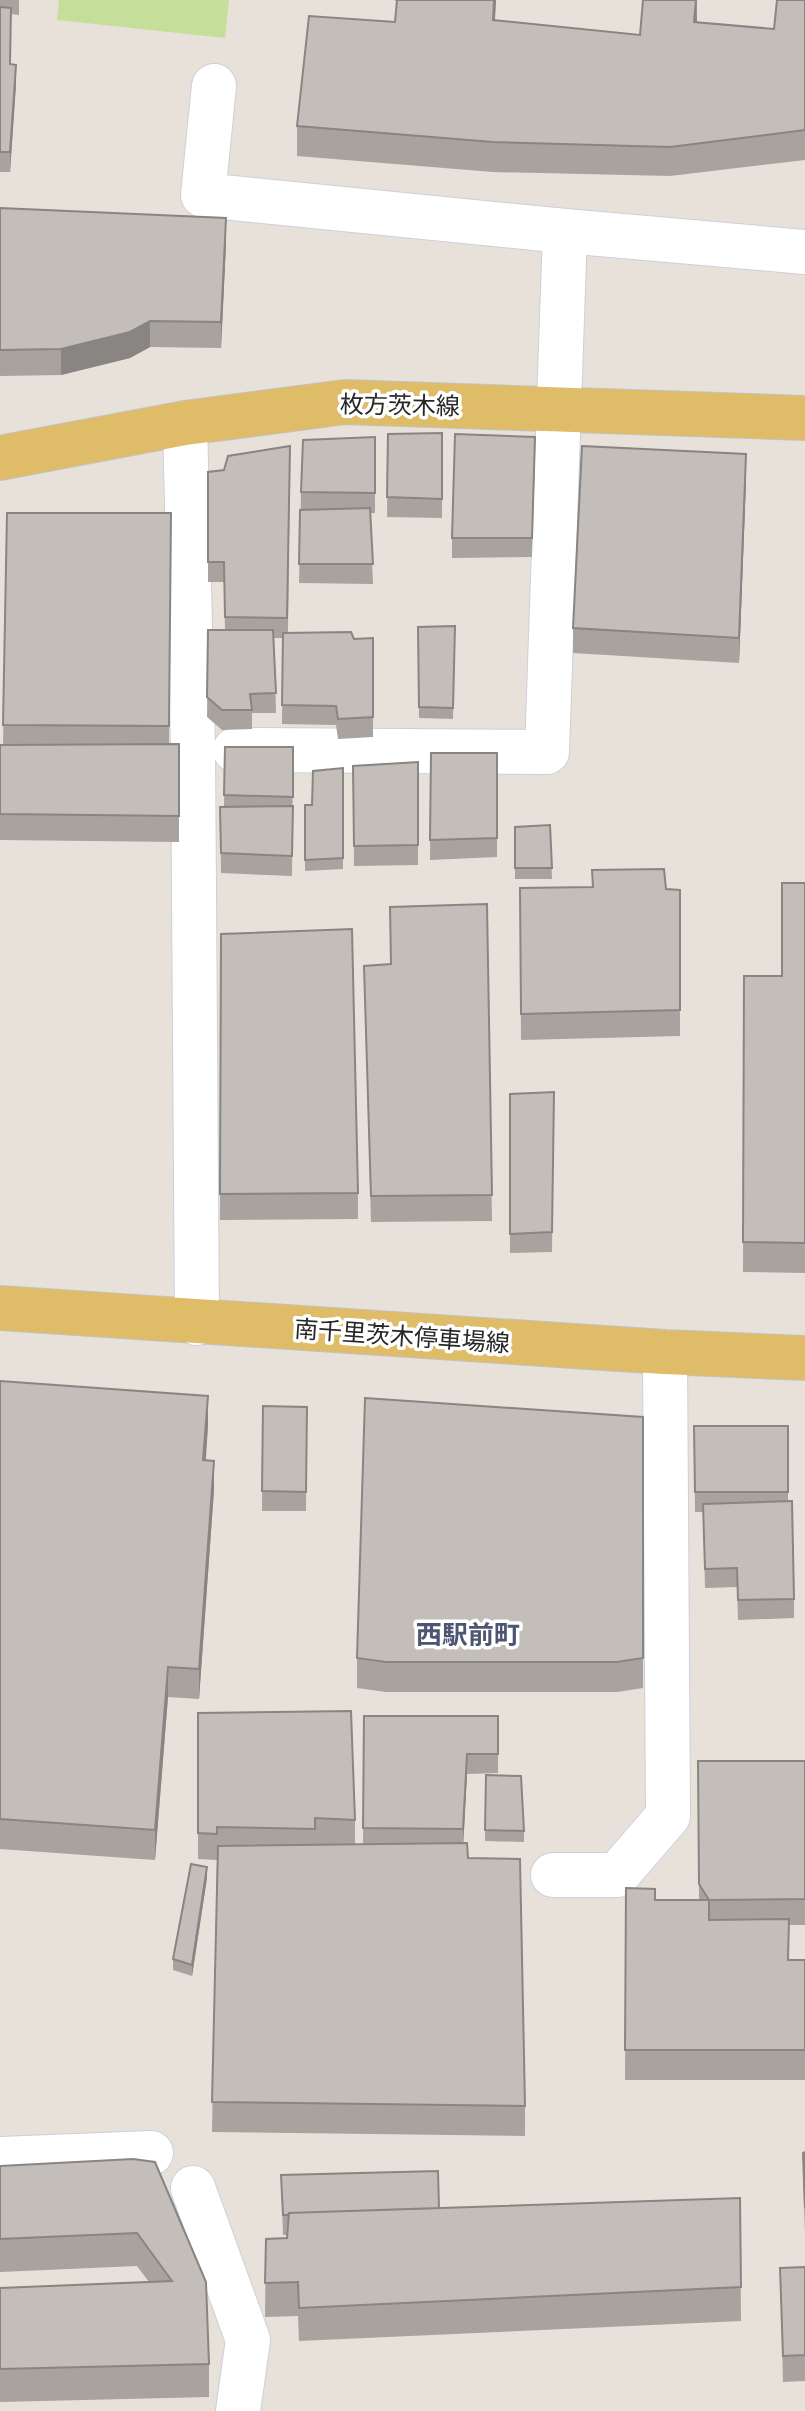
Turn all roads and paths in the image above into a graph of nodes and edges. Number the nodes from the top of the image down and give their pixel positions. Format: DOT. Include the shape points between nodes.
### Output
graph roads {
  1 [pos="214,86"];
  2 [pos="565,231"];
  3 [pos="805,252"];
  4 [pos="559,408"];
  5 [pos="805,418"];
  6 [pos="185,423"];
  7 [pos="0,458"];
  8 [pos="193,749"];
  9 [pos="0,1308"];
  10 [pos="197,1323"];
  11 [pos="665,1352"];
  12 [pos="805,1358"];
  13 [pos="553,1875"];
  14 [pos="151,2153"];
  15 [pos="0,2159"];
  16 [pos="193,2188"];
  17 [pos="238,2411"];
  1 -- 2 [label="street" via="203,195"];
  2 -- 3 [label="street"];
  2 -- 4 [label="street"];
  4 -- 5 [label="main road, 枚方茨木線"];
  4 -- 6 [label="main road, 枚方茨木線" via="345,402"];
  4 -- 8 [label="street" via="547,752"];
  6 -- 7 [label="main road, 枚方茨木線"];
  6 -- 8 [label="street"];
  8 -- 10 [label="street"];
  9 -- 10 [label="main road, 南千里茨木停車場線"];
  10 -- 11 [label="main road, 南千里茨木停車場線"];
  11 -- 12 [label="main road, 南千里茨木停車場線"];
  11 -- 13 [label="street" via="668,1816 617,1875"];
  14 -- 15 [label="street"];
  16 -- 17 [label="street" via="248,2340"];
}
